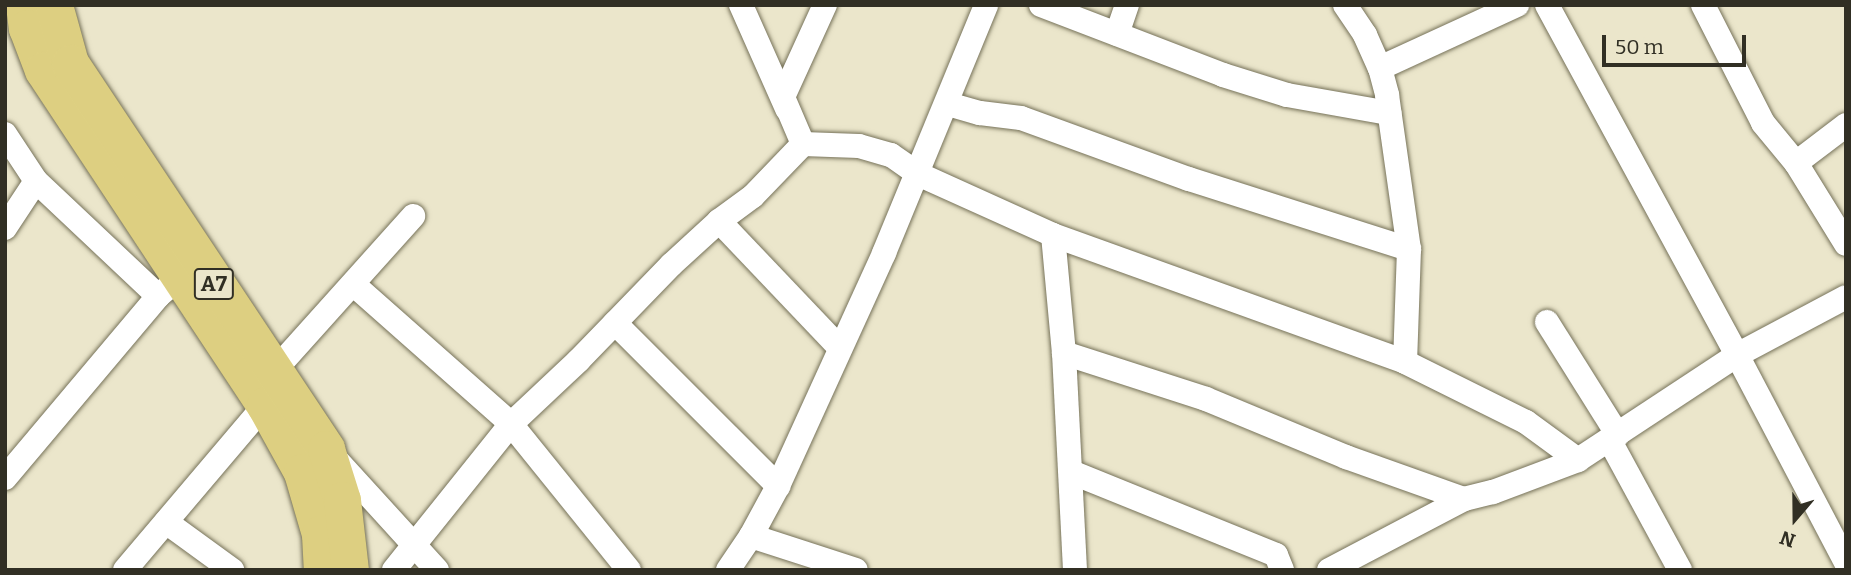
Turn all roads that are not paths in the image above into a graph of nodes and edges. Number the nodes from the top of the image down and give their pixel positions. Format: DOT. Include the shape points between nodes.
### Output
graph roads {
  1 [pos="24,5"];
  2 [pos="54,5"];
  3 [pos="741,5"];
  4 [pos="825,5"];
  5 [pos="986,5"];
  6 [pos="1041,5"];
  7 [pos="1127,5"];
  8 [pos="1345,5"];
  9 [pos="1517,5"];
  10 [pos="1547,5"];
  11 [pos="1703,5"];
  12 [pos="1117,34"];
  13 [pos="1380,68"];
  14 [pos="948,104"];
  15 [pos="1389,113"];
  16 [pos="1846,125"];
  17 [pos="5,134"];
  18 [pos="803,144"];
  19 [pos="1796,163"];
  20 [pos="918,174"];
  21 [pos="36,181"];
  22 [pos="413,216"];
  23 [pos="719,221"];
  24 [pos="5,228"];
  25 [pos="1053,235"];
  26 [pos="1846,244"];
  27 [pos="1409,249"];
  28 [pos="353,284"];
  29 [pos="169,287"];
  30 [pos="1846,297"];
  31 [pos="1548,322"];
  32 [pos="615,323"];
  33 [pos="840,348"];
  34 [pos="1064,354"];
  35 [pos="1737,355"];
  36 [pos="1405,362"];
  37 [pos="276,388"];
  38 [pos="511,424"];
  39 [pos="1614,438"];
  40 [pos="326,449"];
  41 [pos="1578,460"];
  42 [pos="1071,472"];
  43 [pos="5,478"];
  44 [pos="778,486"];
  45 [pos="1464,499"];
  46 [pos="166,522"];
  47 [pos="751,536"];
  48 [pos="416,546"];
  49 [pos="1846,563"];
  50 [pos="125,570"];
  51 [pos="232,570"];
  52 [pos="322,570"];
  53 [pos="350,570"];
  54 [pos="394,570"];
  55 [pos="437,570"];
  56 [pos="629,570"];
  57 [pos="728,570"];
  58 [pos="856,570"];
  59 [pos="1075,570"];
  60 [pos="1282,570"];
  61 [pos="1329,570"];
  62 [pos="1680,570"];
  1 -- 29 [label="highway, A7" via="27,28 43,70"];
  2 -- 37 [label="highway, A7" via="70,63"];
  3 -- 18 [label="street"];
  4 -- 18 [label="street" via="783,97"];
  5 -- 14 [label="street"];
  6 -- 12 [label="street"];
  7 -- 12 [label="street"];
  8 -- 13 [label="street"];
  9 -- 13 [label="street"];
  10 -- 35 [label="street"];
  11 -- 19 [label="street" via="1763,123"];
  12 -- 15 [label="street" via="1287,95"];
  13 -- 15 [label="street"];
  14 -- 20 [label="street"];
  14 -- 27 [label="street" via="1021,118 1189,179"];
  15 -- 27 [label="street"];
  16 -- 19 [label="street"];
  17 -- 21 [label="street"];
  18 -- 20 [label="street" via="859,146 891,155"];
  18 -- 23 [label="street" via="753,196"];
  19 -- 26 [label="street"];
  20 -- 25 [label="street"];
  20 -- 33 [label="street"];
  21 -- 24 [label="street"];
  21 -- 29 [label="street"];
  22 -- 28 [label="street"];
  23 -- 32 [label="street"];
  23 -- 33 [label="street"];
  25 -- 34 [label="street"];
  25 -- 36 [label="street"];
  27 -- 36 [label="street"];
  28 -- 37 [label="street"];
  28 -- 38 [label="street"];
  29 -- 37 [label="highway, A7"];
  29 -- 43 [label="street"];
  30 -- 35 [label="street"];
  31 -- 39 [label="street"];
  32 -- 38 [label="street"];
  32 -- 44 [label="street"];
  33 -- 44 [label="street"];
  34 -- 42 [label="street"];
  34 -- 45 [label="street" via="1206,399"];
  35 -- 39 [label="street"];
  35 -- 49 [label="street"];
  36 -- 41 [label="street" via="1526,422"];
  37 -- 40 [label="highway, A7"];
  37 -- 46 [label="street"];
  37 -- 52 [label="highway, A7" via="320,534"];
  38 -- 48 [label="street"];
  38 -- 56 [label="street"];
  39 -- 41 [label="street"];
  39 -- 62 [label="street"];
  40 -- 48 [label="street"];
  40 -- 53 [label="highway, A7" via="342,499"];
  41 -- 45 [label="street"];
  42 -- 59 [label="street"];
  42 -- 60 [label="street" via="1276,555"];
  44 -- 47 [label="street"];
  45 -- 61 [label="street"];
  46 -- 50 [label="street"];
  46 -- 51 [label="street"];
  47 -- 57 [label="street"];
  47 -- 58 [label="street"];
  48 -- 54 [label="street"];
  48 -- 55 [label="street"];
}
